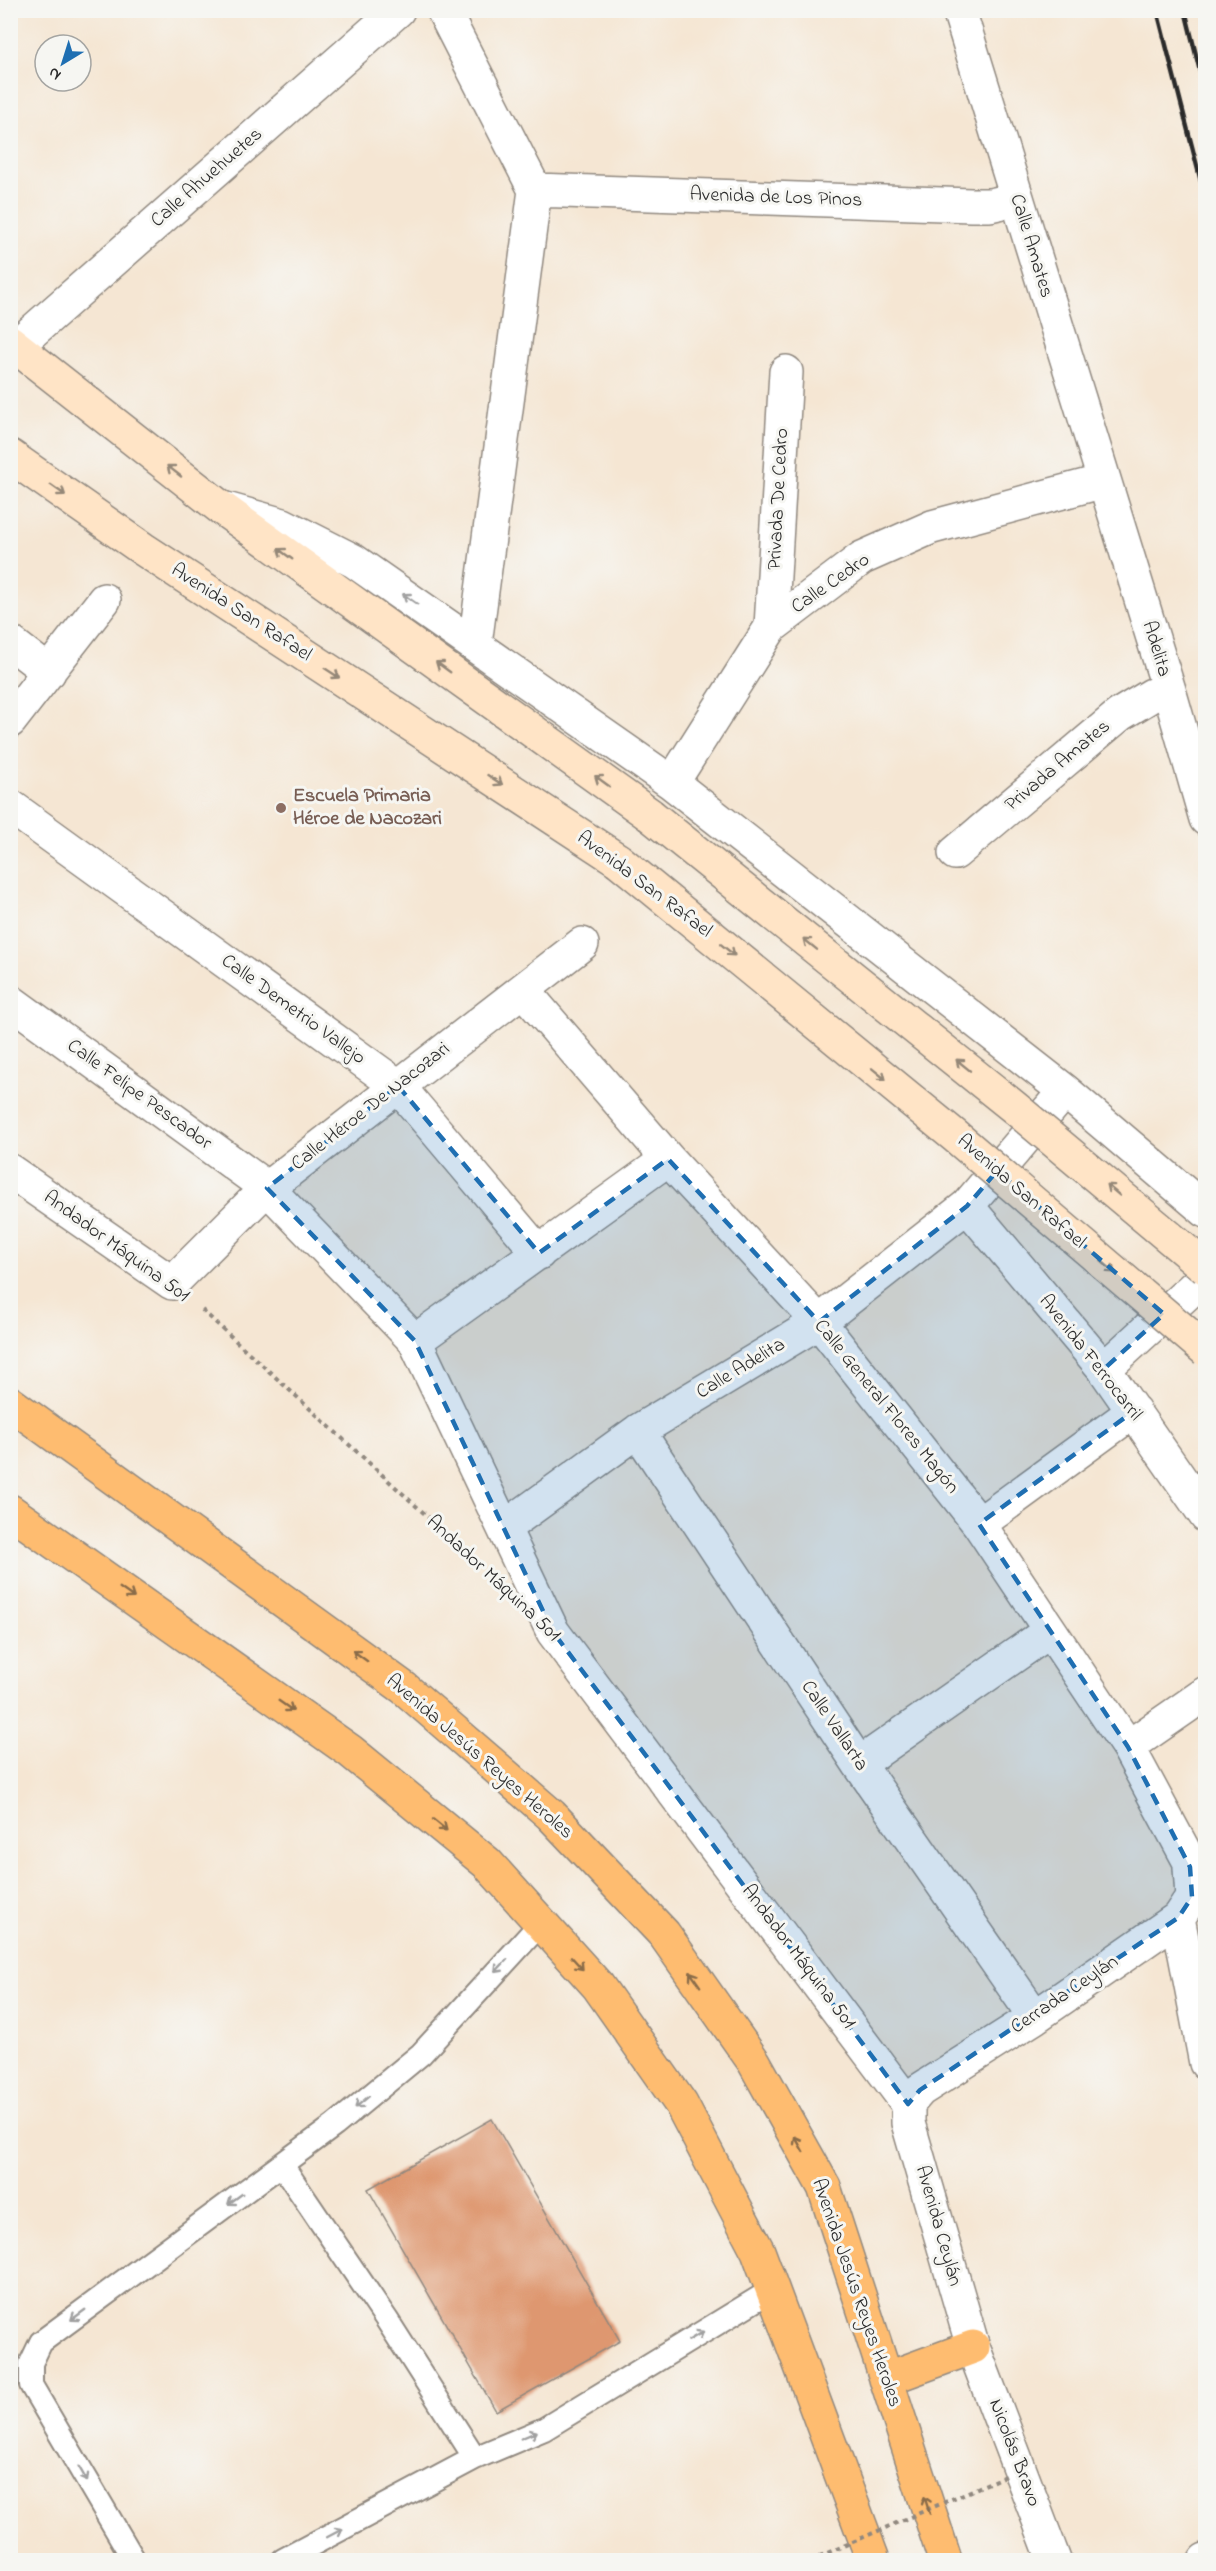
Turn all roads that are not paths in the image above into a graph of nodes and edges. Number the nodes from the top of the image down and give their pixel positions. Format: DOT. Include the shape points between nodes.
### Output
graph roads {
  1 [pos="398,10"];
  2 [pos="442,10"];
  3 [pos="959,10"];
  4 [pos="536,190"];
  5 [pos="1017,199"];
  6 [pos="13,344"];
  7 [pos="786,372"];
  8 [pos="10,456"];
  9 [pos="1104,481"];
  10 [pos="220,507"];
  11 [pos="104,600"];
  12 [pos="771,627"];
  13 [pos="10,642"];
  14 [pos="475,644"];
  15 [pos="49,672"];
  16 [pos="1168,690"];
  17 [pos="10,721"];
  18 [pos="672,783"];
  19 [pos="10,806"];
  20 [pos="1206,819"];
  21 [pos="955,853"];
  22 [pos="582,944"];
  23 [pos="523,990"];
  24 [pos="10,1001"];
  25 [pos="398,1086"];
  26 [pos="1065,1091"];
  27 [pos="668,1159"];
  28 [pos="10,1171"];
  29 [pos="267,1188"];
  30 [pos="967,1206"];
  31 [pos="1206,1210"];
  32 [pos="539,1253"];
  33 [pos="1206,1268"];
  34 [pos="1206,1276"];
  35 [pos="172,1283"];
  36 [pos="819,1322"];
  37 [pos="415,1341"];
  38 [pos="1206,1350"];
  39 [pos="1104,1369"];
  40 [pos="10,1403"];
  41 [pos="1134,1411"];
  42 [pos="638,1431"];
  43 [pos="10,1511"];
  44 [pos="1206,1516"];
  45 [pos="980,1524"];
  46 [pos="10,1527"];
  47 [pos="504,1528"];
  48 [pos="88,1566"];
  49 [pos="1050,1631"];
  50 [pos="1206,1693"];
  51 [pos="1128,1747"];
  52 [pos="859,1764"];
  53 [pos="1198,1880"];
  54 [pos="1178,1918"];
  55 [pos="541,1923"];
  56 [pos="1035,2017"];
  57 [pos="1206,2063"];
  58 [pos="908,2104"];
  59 [pos="282,2165"];
  60 [pos="772,2290"];
  61 [pos="973,2347"];
  62 [pos="886,2379"];
  63 [pos="475,2458"];
  64 [pos="134,2560"];
  65 [pos="283,2560"];
  66 [pos="873,2560"];
  67 [pos="945,2560"];
  68 [pos="1054,2560"];
  1 -- 6 [label="street, Calle Ahuehuetes"];
  2 -- 4 [label="street"];
  3 -- 5 [label="street, Calle Amates"];
  4 -- 5 [label="street, Avenida de Los Pinos" via="971,205"];
  4 -- 14 [label="street"];
  5 -- 9 [label="street, Calle Amates"];
  10 -- 6 [label="main road, one-way"];
  7 -- 12 [label="street, Privada De Cedro"];
  8 -- 38 [label="main road, Avenida San Rafael, one-way, bridge" via="143,549 618,860 955,1136"];
  9 -- 12 [label="street, Calle Cedro" via="932,527 862,558"];
  9 -- 16 [label="street, Adelita"];
  14 -- 10 [label="street, one-way" via="354,561 283,525"];
  33 -- 10 [label="main road, one-way, bridge" via="1015,1108 650,815"];
  11 -- 15 [label="street"];
  12 -- 18 [label="street, Calle Cedro"];
  13 -- 15 [label="street"];
  14 -- 18 [label="street"];
  15 -- 17 [label="street"];
  16 -- 20 [label="street, Adelita"];
  16 -- 21 [label="street, Privada Amates" via="1119,715"];
  18 -- 26 [label="street"];
  19 -- 25 [label="street, Calle Demetrio Vallejo"];
  22 -- 23 [label="street, Calle Héroe De Nacozari"];
  23 -- 25 [label="street, Calle Héroe De Nacozari"];
  23 -- 27 [label="street, Calle General Flores Magón"];
  24 -- 29 [label="street, Calle Felipe Pescador"];
  25 -- 29 [label="street, Calle Héroe De Nacozari"];
  25 -- 32 [label="street, Calle Demetrio Vallejo"];
  26 -- 30 [label="street, Calle Adelita"];
  26 -- 31 [label="street"];
  27 -- 32 [label="street"];
  27 -- 36 [label="street, Calle General Flores Magón"];
  28 -- 35 [label="street, Andador Máquina 501"];
  29 -- 35 [label="street, Calle Héroe De Nacozari"];
  29 -- 37 [label="street, Calle Felipe Pescador"];
  30 -- 36 [label="street, Calle Adelita"];
  30 -- 39 [label="street, Avenida Ferrocarril"];
  32 -- 37 [label="street"];
  34 -- 39 [label="street"];
  36 -- 42 [label="street, Calle Adelita"];
  36 -- 45 [label="street, Calle General Flores Magón"];
  37 -- 47 [label="street, Andador Máquina 501"];
  39 -- 41 [label="street, Avenida Ferrocarril"];
  62 -- 40 [label="highway, Avenida Jesús Reyes Heroles, one-way" via="824,2187 754,2062 664,1934 551,1815 404,1688"];
  41 -- 44 [label="street, Avenida Ferrocarril"];
  41 -- 45 [label="street"];
  42 -- 47 [label="street, Calle Adelita"];
  42 -- 52 [label="street, Calle Vallarta"];
  43 -- 48 [label="highway"];
  45 -- 49 [label="street, Calle General Flores Magón"];
  46 -- 48 [label="highway"];
  47 -- 58 [label="street, Andador Máquina 501" via="553,1632"];
  48 -- 55 [label="highway, one-way" via="350,1751 487,1863"];
  49 -- 51 [label="street, Calle General Flores Magón"];
  49 -- 52 [label="street"];
  50 -- 51 [label="street"];
  51 -- 53 [label="street, Calle General Flores Magón"];
  52 -- 56 [label="street, Calle Vallarta"];
  53 -- 54 [label="street, Cerrada Ceylán"];
  54 -- 56 [label="street, Cerrada Ceylán"];
  54 -- 57 [label="street"];
  55 -- 59 [label="lane, one-way" via="421,2054"];
  55 -- 60 [label="highway, one-way" via="598,1986 681,2104 758,2251"];
  56 -- 58 [label="street, Cerrada Ceylán" via="920,2090"];
  58 -- 61 [label="street, Avenida Ceylán" via="908,2123"];
  59 -- 63 [label="lane"];
  59 -- 64 [label="lane, one-way" via="41,2342 31,2363 30,2385"];
  63 -- 60 [label="lane, one-way" via="544,2429"];
  60 -- 66 [label="highway"];
  61 -- 62 [label="highway"];
  61 -- 68 [label="street, Nicolás Bravo"];
  67 -- 62 [label="highway, Avenida Jesús Reyes Heroles, one-way"];
  65 -- 63 [label="lane, one-way"];
}
